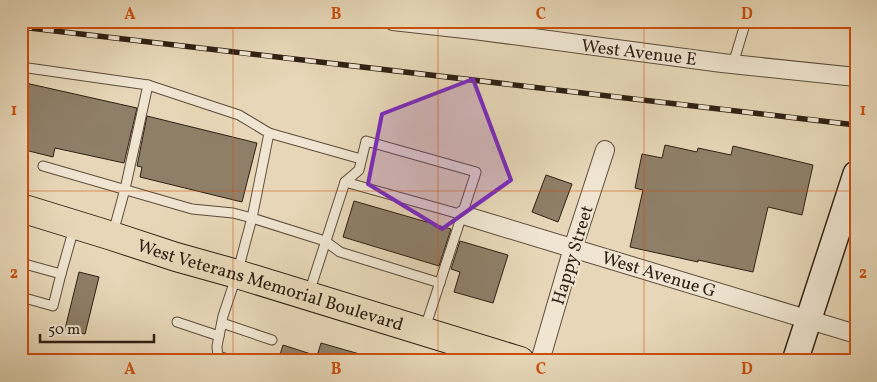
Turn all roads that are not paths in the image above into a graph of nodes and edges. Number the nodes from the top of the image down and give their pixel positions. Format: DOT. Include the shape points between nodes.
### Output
graph roads {
  1 [pos="393,21"];
  2 [pos="746,21"];
  3 [pos="475,26"];
  4 [pos="733,64"];
  5 [pos="21,67"];
  6 [pos="856,77"];
  7 [pos="148,85"];
  8 [pos="269,133"];
  9 [pos="605,150"];
  10 [pos="361,159"];
  11 [pos="43,166"];
  12 [pos="856,174"];
  13 [pos="344,182"];
  14 [pos="125,189"];
  15 [pos="21,208"];
  16 [pos="462,215"];
  17 [pos="252,218"];
  18 [pos="75,224"];
  19 [pos="112,236"];
  20 [pos="325,241"];
  21 [pos="573,248"];
  22 [pos="21,263"];
  23 [pos="62,274"];
  24 [pos="237,274"];
  25 [pos="440,283"];
  26 [pos="308,296"];
  27 [pos="21,297"];
  28 [pos="809,319"];
  29 [pos="178,322"];
  30 [pos="222,323"];
  31 [pos="424,331"];
  32 [pos="856,334"];
  33 [pos="219,336"];
  34 [pos="272,340"];
  35 [pos="218,358"];
  36 [pos="234,361"];
  37 [pos="520,361"];
  38 [pos="540,361"];
  39 [pos="795,361"];
  1 -- 3 [label="street, West Avenue E"];
  2 -- 4 [label="lane"];
  3 -- 4 [label="street, West Avenue E"];
  4 -- 6 [label="street, West Avenue E"];
  5 -- 7 [label="lane"];
  7 -- 8 [label="lane" via="238,115"];
  7 -- 14 [label="lane"];
  8 -- 10 [label="lane"];
  8 -- 17 [label="lane"];
  9 -- 21 [label="street, Happy Street"];
  10 -- 13 [label="lane" via="359,170"];
  10 -- 16 [label="lane" via="366,141 476,172"];
  11 -- 14 [label="lane"];
  12 -- 28 [label="street"];
  13 -- 16 [label="lane"];
  13 -- 20 [label="lane"];
  14 -- 17 [label="lane" via="192,209"];
  14 -- 19 [label="lane"];
  15 -- 18 [label="main road, West Veterans Memorial Boulevard"];
  16 -- 21 [label="street, West Avenue G"];
  16 -- 25 [label="lane"];
  17 -- 20 [label="lane"];
  17 -- 24 [label="lane"];
  18 -- 19 [label="main road, West Veterans Memorial Boulevard"];
  18 -- 23 [label="lane"];
  19 -- 24 [label="main road, West Veterans Memorial Boulevard"];
  20 -- 25 [label="lane" via="340,252"];
  20 -- 26 [label="lane"];
  21 -- 28 [label="street, West Avenue G"];
  21 -- 38 [label="street, Happy Street"];
  22 -- 23 [label="lane"];
  23 -- 27 [label="lane" via="53,306"];
  24 -- 26 [label="main road, West Veterans Memorial Boulevard"];
  24 -- 30 [label="lane"];
  25 -- 31 [label="lane"];
  26 -- 31 [label="main road, West Veterans Memorial Boulevard"];
  28 -- 32 [label="street, West Avenue G"];
  28 -- 39 [label="street"];
  29 -- 33 [label="lane"];
  30 -- 33 [label="lane"];
  30 -- 34 [label="lane"];
  31 -- 37 [label="main road, West Veterans Memorial Boulevard"];
  33 -- 35 [label="lane"];
  35 -- 36 [label="lane"];
}
